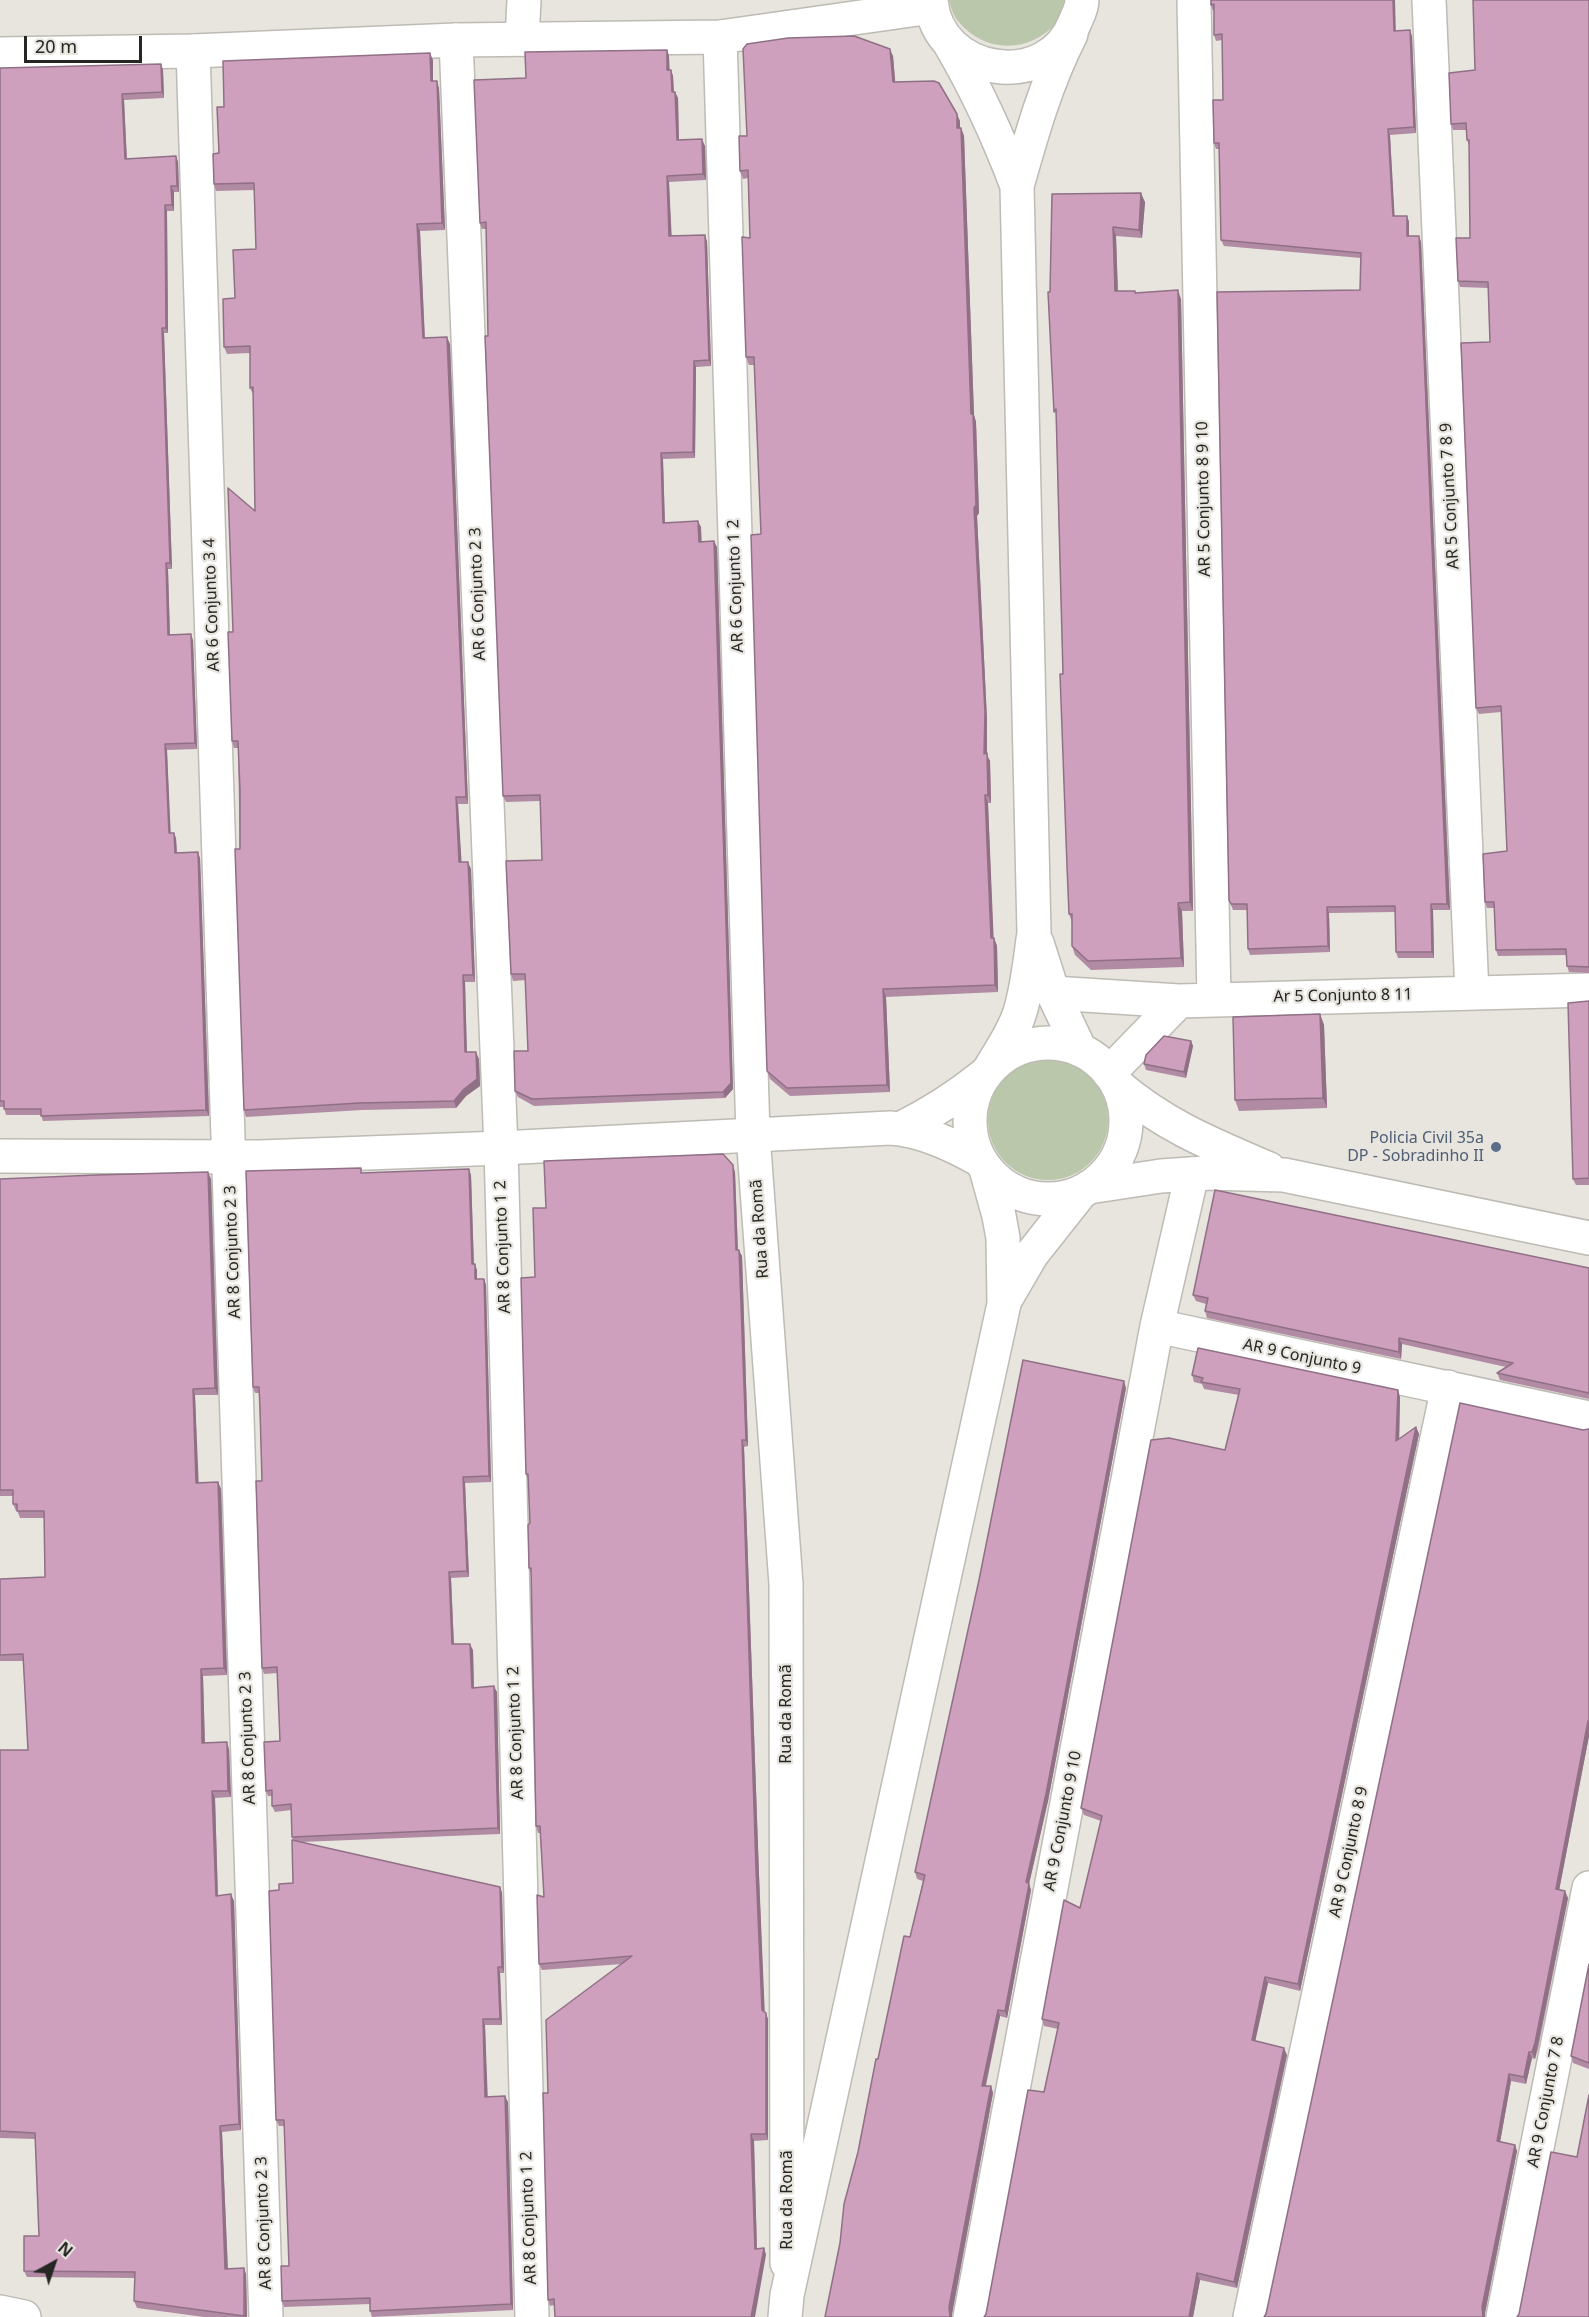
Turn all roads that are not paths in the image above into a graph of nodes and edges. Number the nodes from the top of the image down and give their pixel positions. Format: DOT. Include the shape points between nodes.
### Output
graph roads {
  1 [pos="524,0"];
  2 [pos="1082,0"];
  3 [pos="1194,0"];
  4 [pos="1429,0"];
  5 [pos="932,3"];
  6 [pos="1071,34"];
  7 [pos="720,37"];
  8 [pos="522,39"];
  9 [pos="456,40"];
  10 [pos="948,41"];
  11 [pos="194,51"];
  12 [pos="0,54"];
  13 [pos="1017,186"];
  14 [pos="1034,933"];
  15 [pos="1589,990"];
  16 [pos="1053,993"];
  17 [pos="1472,993"];
  18 [pos="1214,999"];
  19 [pos="1179,1001"];
  20 [pos="1080,1050"];
  21 [pos="987,1072"];
  22 [pos="1113,1079"];
  23 [pos="900,1129"];
  24 [pos="753,1135"];
  25 [pos="501,1148"];
  26 [pos="0,1156"];
  27 [pos="231,1158"];
  28 [pos="983,1165"];
  29 [pos="1192,1174"];
  30 [pos="1284,1175"];
  31 [pos="1085,1189"];
  32 [pos="1589,1238"];
  33 [pos="1004,1304"];
  34 [pos="1157,1326"];
  35 [pos="1448,1387"];
  36 [pos="1589,1418"];
  37 [pos="1589,1888"];
  38 [pos="786,2306"];
  39 [pos="0,2312"];
  40 [pos="24,2317"];
  41 [pos="267,2317"];
  42 [pos="532,2317"];
  43 [pos="970,2317"];
  44 [pos="1250,2317"];
  45 [pos="1503,2317"];
  1 -- 8 [label="street"];
  2 -- 6 [label="street"];
  3 -- 18 [label="street, AR 5 Conjunto 8 9 10"];
  4 -- 17 [label="street, AR 5 Conjunto 7 8 9"];
  5 -- 7 [label="street"];
  5 -- 10 [label="street"];
  6 -- 10 [label="street" via="1051,54 1025,66 997,68 970,59"];
  6 -- 13 [label="street" via="1043,97"];
  7 -- 8 [label="street"];
  7 -- 24 [label="street, AR 6 Conjunto 1 2"];
  8 -- 9 [label="street"];
  9 -- 11 [label="street"];
  9 -- 25 [label="street, AR 6 Conjunto 2 3"];
  10 -- 13 [label="street" via="985,109"];
  11 -- 12 [label="street"];
  11 -- 27 [label="street, AR 6 Conjunto 3 4"];
  13 -- 14 [label="street"];
  14 -- 16 [label="street"];
  14 -- 21 [label="street" via="1019,1014"];
  15 -- 17 [label="street, Ar 5 Conjunto 8 11"];
  16 -- 19 [label="street, Ar 5 Conjunto 8 11"];
  16 -- 20 [label="street"];
  17 -- 18 [label="street, Ar 5 Conjunto 8 11"];
  18 -- 19 [label="street, Ar 5 Conjunto 8 11"];
  19 -- 22 [label="street"];
  20 -- 21 [label="street" via="1057,1043 1032,1044 1010,1052"];
  20 -- 22 [label="street" via="1096,1060"];
  21 -- 23 [label="street" via="959,1095"];
  21 -- 28 [label="street" via="971,1103 971,1132"];
  22 -- 30 [label="street" via="1175,1127"];
  22 -- 31 [label="street" via="1125,1107 1120,1153 1107,1172"];
  23 -- 24 [label="street"];
  23 -- 28 [label="street" via="951,1145"];
  24 -- 25 [label="street"];
  24 -- 38 [label="street, Rua da Romã" via="786,1584"];
  25 -- 27 [label="street"];
  25 -- 42 [label="street, AR 8 Conjunto 1 2"];
  26 -- 27 [label="street"];
  27 -- 41 [label="street, AR 8 Conjunto 2 3"];
  28 -- 31 [label="street" via="1001,1183 1030,1196 1061,1198"];
  28 -- 33 [label="street" via="1003,1238"];
  29 -- 30 [label="street"];
  29 -- 31 [label="street"];
  29 -- 34 [label="street, AR 9 Conjunto 9 10"];
  30 -- 32 [label="street"];
  31 -- 33 [label="street" via="1032,1254"];
  33 -- 38 [label="street"];
  34 -- 35 [label="street, AR 9 Conjunto 9"];
  34 -- 43 [label="street, AR 9 Conjunto 9 10"];
  35 -- 36 [label="street, AR 9 Conjunto 9"];
  35 -- 44 [label="street, AR 9 Conjunto 8 9"];
  37 -- 45 [label="street, AR 9 Conjunto 7 8"];
  39 -- 40 [label="street"];
}
